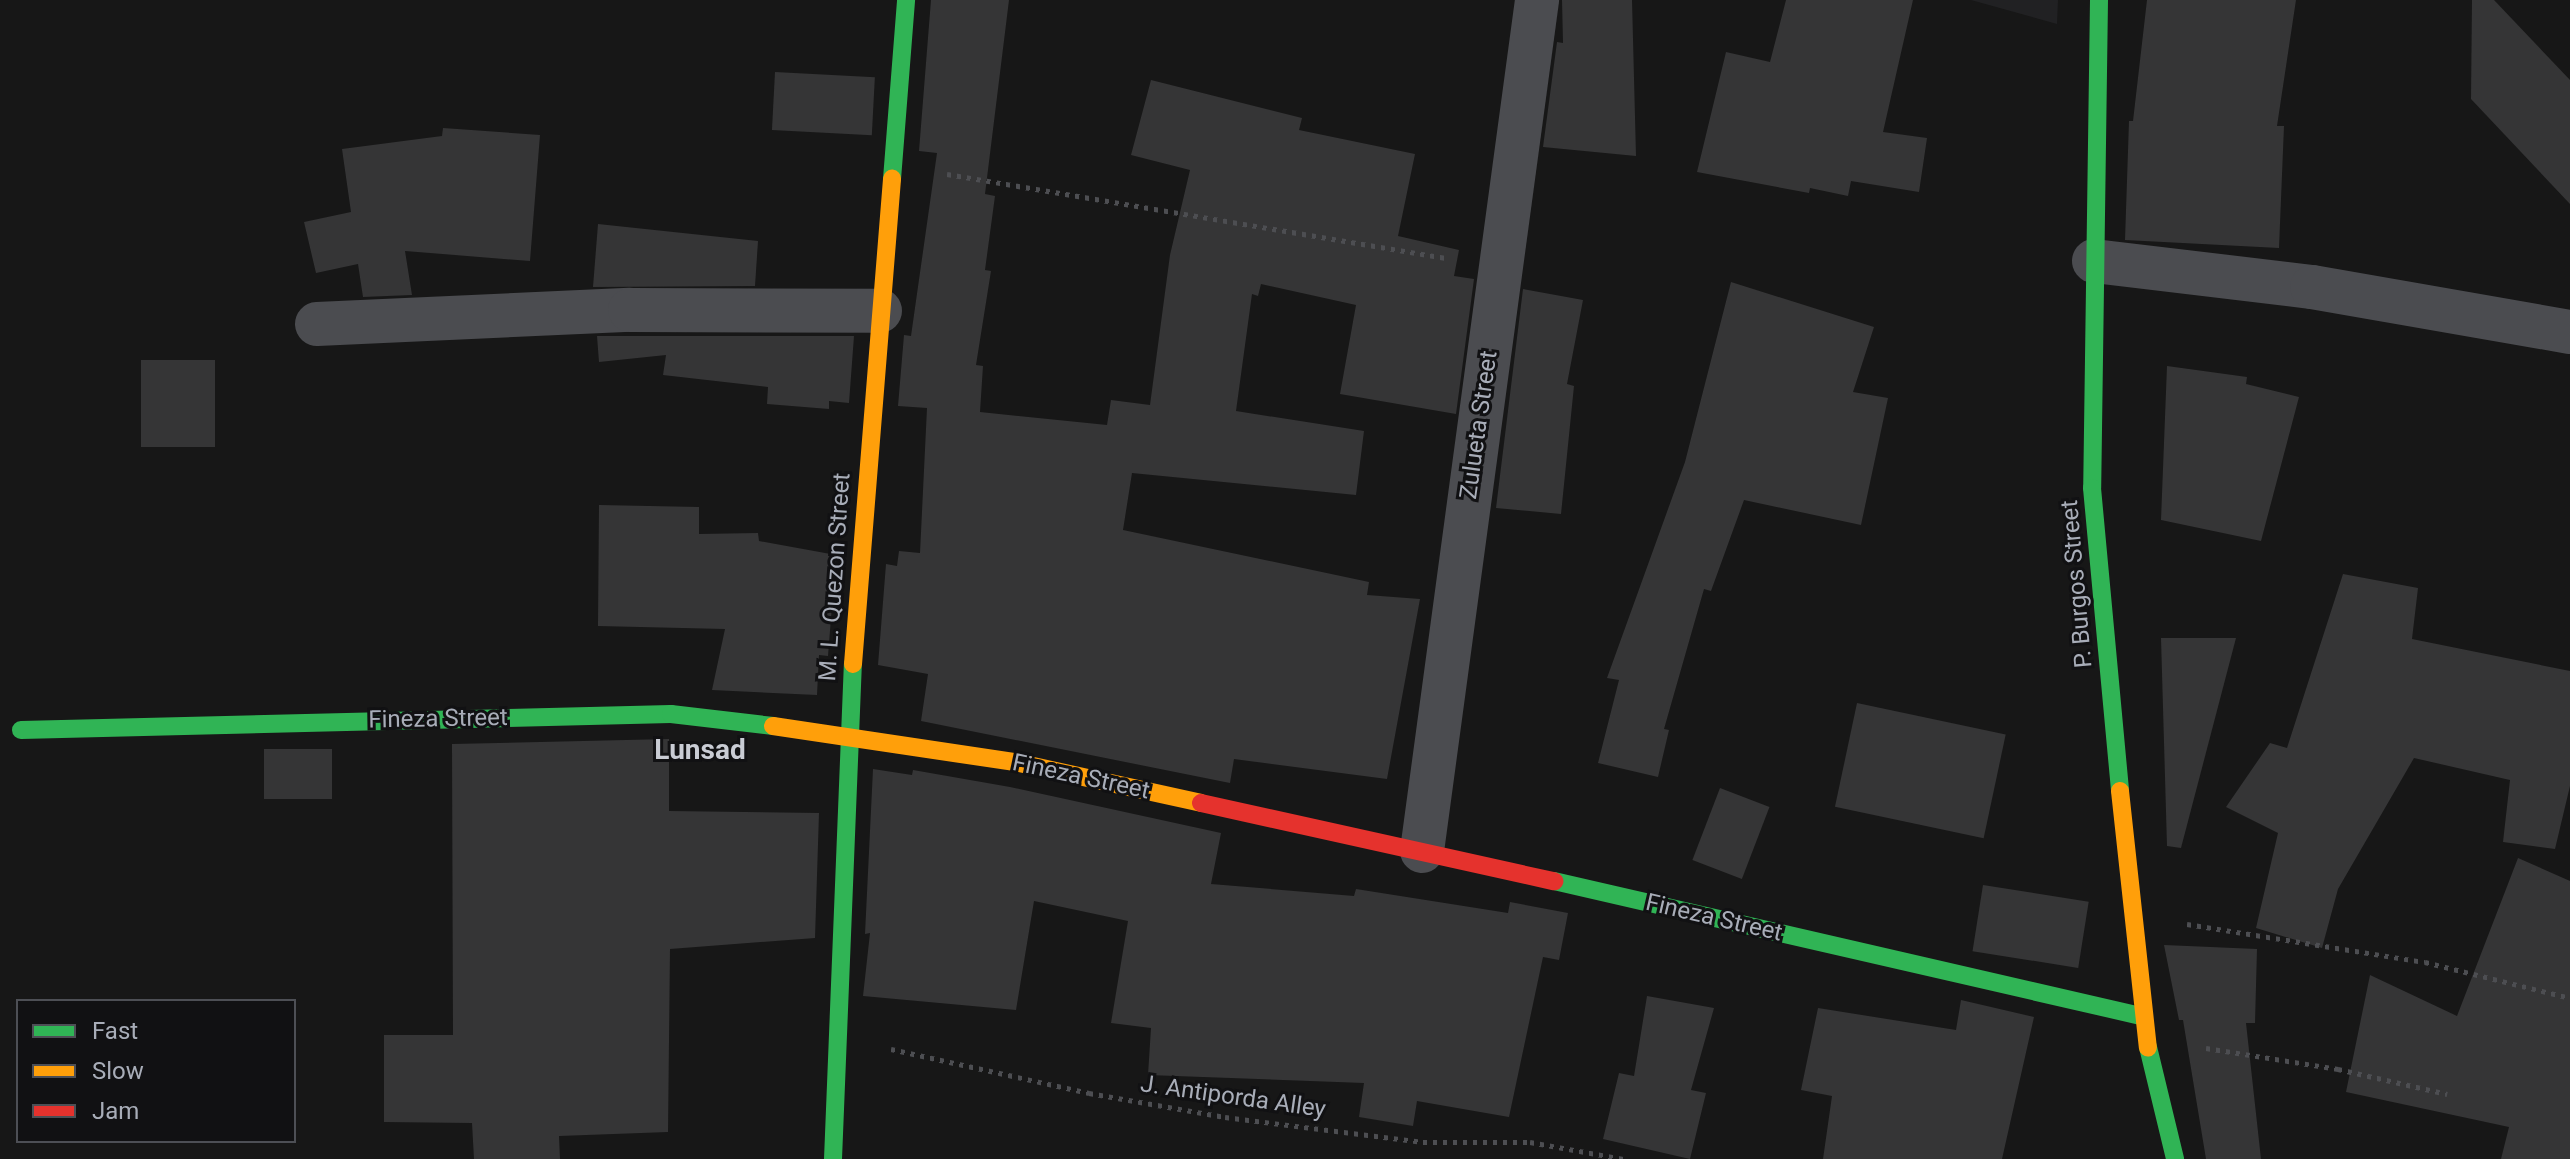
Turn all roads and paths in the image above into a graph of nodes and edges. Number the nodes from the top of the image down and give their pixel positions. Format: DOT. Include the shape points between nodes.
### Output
graph roads {
  1 [pos="906,0"];
  2 [pos="1537,0"];
  3 [pos="2099,0"];
  4 [pos="891,165"];
  5 [pos="2094,261"];
  6 [pos="1501,267"];
  7 [pos="880,311"];
  8 [pos="317,324"];
  9 [pos="2570,332"];
  10 [pos="11,730"];
  11 [pos="847,734"];
  12 [pos="1422,851"];
  13 [pos="2131,916"];
  14 [pos="2570,998"];
  15 [pos="2141,1016"];
  16 [pos="840,1037"];
  17 [pos="2146,1038"];
  18 [pos="2447,1094"];
  19 [pos="833,1159"];
  20 [pos="1624,1159"];
  21 [pos="2175,1159"];
  1 -- 4 [label="street, M. L. Quezon Street"];
  2 -- 6 [label="street, Zulueta Street"];
  3 -- 5 [label="street, P. Burgos Street"];
  4 -- 6 [label="path"];
  4 -- 7 [label="street, M. L. Quezon Street"];
  5 -- 9 [label="street" via="2312,287"];
  5 -- 13 [label="street, P. Burgos Street" via="2092,488"];
  6 -- 12 [label="street, Zulueta Street"];
  7 -- 8 [label="street" via="630,310"];
  7 -- 11 [label="street, M. L. Quezon Street"];
  10 -- 11 [label="street, Fineza Street" via="671,714"];
  11 -- 12 [label="street, Fineza Street" via="1015,762"];
  11 -- 16 [label="street, M. L. Quezon Street"];
  12 -- 15 [label="street, Fineza Street"];
  13 -- 14 [label="path" via="2425,962"];
  13 -- 15 [label="street, P. Burgos Street"];
  15 -- 17 [label="street, P. Burgos Street"];
  16 -- 19 [label="street, M. L. Quezon Street"];
  16 -- 20 [label="path, J. Antiporda Alley" via="1089,1093 1225,1117 1423,1142 1530,1142"];
  17 -- 18 [label="path" via="2338,1069"];
  17 -- 21 [label="street, P. Burgos Street"];
}
